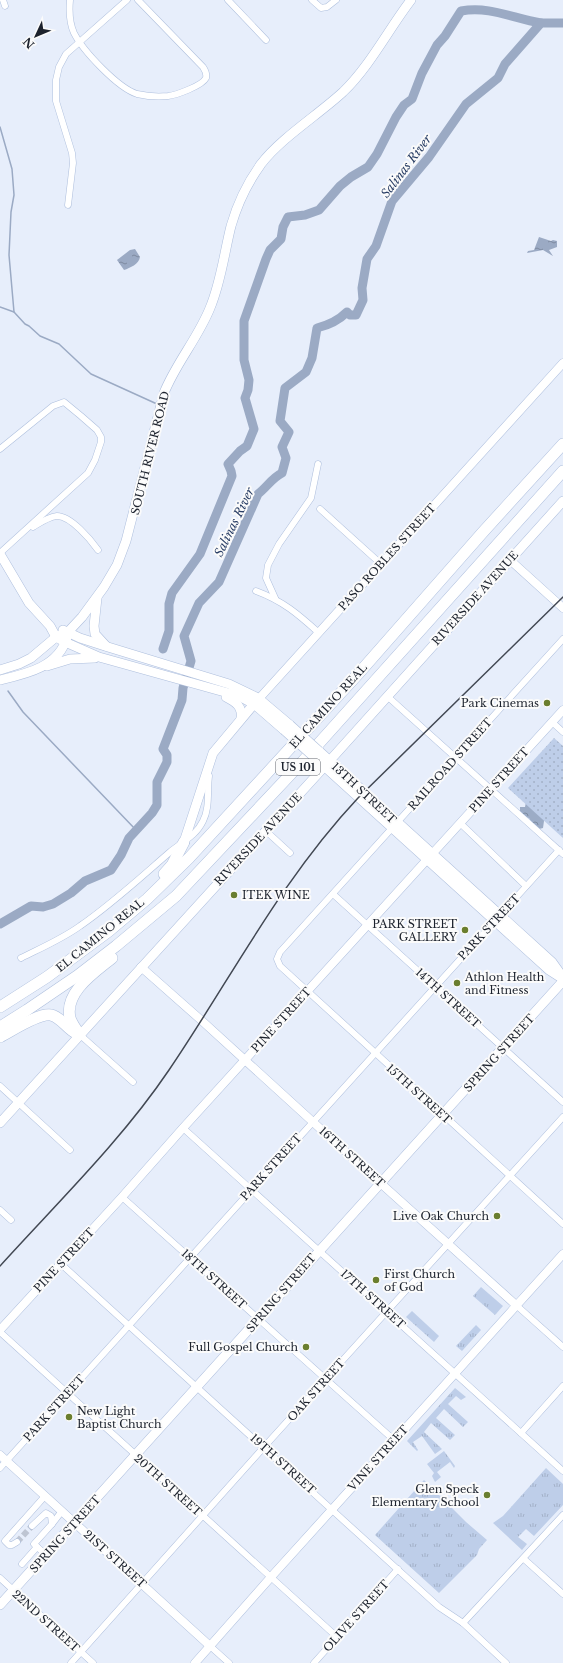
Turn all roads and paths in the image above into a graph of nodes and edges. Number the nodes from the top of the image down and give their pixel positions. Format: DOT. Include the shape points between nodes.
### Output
graph roads {
  1 [pos="70,0"];
  2 [pos="127,0"];
  3 [pos="138,0"];
  4 [pos="228,0"];
  5 [pos="312,0"];
  6 [pos="336,0"];
  7 [pos="411,0"];
  8 [pos="266,40"];
  9 [pos="80,42"];
  10 [pos="68,205"];
  11 [pos="563,363"];
  12 [pos="563,444"];
  13 [pos="0,449"];
  14 [pos="318,464"];
  15 [pos="563,471"];
  16 [pos="563,501"];
  17 [pos="320,509"];
  18 [pos="25,531"];
  19 [pos="98,550"];
  20 [pos="0,554"];
  21 [pos="510,560"];
  22 [pos="381,564"];
  23 [pos="256,591"];
  24 [pos="97,598"];
  25 [pos="275,598"];
  26 [pos="563,608"];
  27 [pos="50,626"];
  28 [pos="68,632"];
  29 [pos="319,633"];
  30 [pos="56,637"];
  31 [pos="563,639"];
  32 [pos="65,642"];
  33 [pos="108,647"];
  34 [pos="102,658"];
  35 [pos="0,670"];
  36 [pos="36,670"];
  37 [pos="0,680"];
  38 [pos="225,690"];
  39 [pos="387,696"];
  40 [pos="256,701"];
  41 [pos="563,710"];
  42 [pos="241,720"];
  43 [pos="552,722"];
  44 [pos="563,732"];
  45 [pos="213,753"];
  46 [pos="456,757"];
  47 [pos="327,764"];
  48 [pos="492,788"];
  49 [pos="191,822"];
  50 [pos="460,823"];
  51 [pos="394,826"];
  52 [pos="266,831"];
  53 [pos="184,842"];
  54 [pos="172,850"];
  55 [pos="561,852"];
  56 [pos="290,853"];
  57 [pos="429,857"];
  58 [pos="526,886"];
  59 [pos="333,894"];
  60 [pos="176,896"];
  61 [pos="496,918"];
  62 [pos="367,925"];
  63 [pos="109,931"];
  64 [pos="21,958"];
  65 [pos="277,962"];
  66 [pos="141,967"];
  67 [pos="563,979"];
  68 [pos="435,987"];
  69 [pos="307,991"];
  70 [pos="0,1008"];
  71 [pos="0,1026"];
  72 [pos="79,1034"];
  73 [pos="0,1037"];
  74 [pos="503,1047"];
  75 [pos="375,1054"];
  76 [pos="245,1060"];
  77 [pos="133,1082"];
  78 [pos="0,1086"];
  79 [pos="18,1102"];
  80 [pos="563,1102"];
  81 [pos="443,1115"];
  82 [pos="563,1117"];
  83 [pos="0,1122"];
  84 [pos="312,1122"];
  85 [pos="183,1128"];
  86 [pos="70,1150"];
  87 [pos="510,1176"];
  88 [pos="381,1184"];
  89 [pos="251,1189"];
  90 [pos="122,1197"];
  91 [pos="0,1210"];
  92 [pos="11,1220"];
  93 [pos="563,1224"];
  94 [pos="448,1244"];
  95 [pos="319,1251"];
  96 [pos="563,1254"];
  97 [pos="190,1257"];
  98 [pos="61,1264"];
  99 [pos="516,1305"];
  100 [pos="388,1312"];
  101 [pos="259,1319"];
  102 [pos="129,1325"];
  103 [pos="0,1331"];
  104 [pos="563,1347"];
  105 [pos="455,1373"];
  106 [pos="326,1379"];
  107 [pos="197,1386"];
  108 [pos="563,1386"];
  109 [pos="68,1394"];
  110 [pos="521,1433"];
  111 [pos="394,1440"];
  112 [pos="264,1447"];
  113 [pos="135,1455"];
  114 [pos="3,1458"];
  115 [pos="0,1468"];
  116 [pos="563,1471"];
  117 [pos="45,1496"];
  118 [pos="332,1509"];
  119 [pos="62,1511"];
  120 [pos="563,1515"];
  121 [pos="203,1516"];
  122 [pos="75,1523"];
  123 [pos="52,1524"];
  124 [pos="32,1526"];
  125 [pos="17,1542"];
  126 [pos="37,1547"];
  127 [pos="46,1555"];
  128 [pos="524,1559"];
  129 [pos="22,1564"];
  130 [pos="398,1569"];
  131 [pos="271,1577"];
  132 [pos="0,1578"];
  133 [pos="143,1584"];
  134 [pos="13,1590"];
  135 [pos="563,1594"];
  136 [pos="0,1605"];
  137 [pos="462,1623"];
  138 [pos="337,1637"];
  139 [pos="210,1646"];
  140 [pos="81,1652"];
  141 [pos="71,1663"];
  142 [pos="93,1663"];
  143 [pos="195,1663"];
  144 [pos="229,1663"];
  145 [pos="314,1663"];
  146 [pos="506,1663"];
  1 -- 9 [label="street" via="71,25"];
  2 -- 9 [label="street"];
  3 -- 9 [label="street" via="203,67 206,78 200,84 168,96 136,93 114,80"];
  4 -- 8 [label="street"];
  5 -- 6 [label="street" via="321,8 327,8"];
  7 -- 24 [label="main road, SOUTH RIVER ROAD" via="361,72 343,92 268,156 248,185 231,226 210,310 164,393 126,541 117,565"];
  9 -- 10 [label="street" via="66,54 56,80 56,101 72,153"];
  11 -- 22 [label="street, PASO ROBLES STREET"];
  12 -- 63 [label="highway, EL CAMINO REAL / US 101" via="207,840"];
  13 -- 18 [label="street" via="53,406 64,402 101,437 95,460 88,473"];
  14 -- 25 [label="street" via="310,498 268,565 266,578"];
  15 -- 60 [label="highway, EL CAMINO REAL / US 101" via="304,760"];
  16 -- 21 [label="main road, RIVERSIDE AVENUE"];
  17 -- 22 [label="street"];
  18 -- 19 [label="street" via="51,517 59,516 80,529"];
  18 -- 20 [label="street"];
  20 -- 27 [label="main road" via="29,603"];
  21 -- 26 [label="street"];
  21 -- 39 [label="main road, RIVERSIDE AVENUE"];
  22 -- 29 [label="street, PASO ROBLES STREET"];
  23 -- 25 [label="street"];
  24 -- 28 [label="main road, SOUTH RIVER ROAD"];
  24 -- 33 [label="main road" via="94,626 96,634"];
  25 -- 29 [label="street"];
  27 -- 28 [label="main road, 13TH STREET"];
  27 -- 30 [label="main road"];
  28 -- 30 [label="main road"];
  28 -- 32 [label="main road"];
  28 -- 33 [label="main road, 13TH STREET"];
  29 -- 40 [label="street, PASO ROBLES STREET"];
  30 -- 32 [label="main road"];
  30 -- 35 [label="main road" via="31,658"];
  31 -- 46 [label="street, RAILROAD STREET"];
  32 -- 34 [label="main road"];
  32 -- 36 [label="main road" via="52,659"];
  33 -- 38 [label="main road, 13TH STREET"];
  34 -- 36 [label="main road" via="70,659"];
  34 -- 38 [label="main road, 13TH STREET"];
  36 -- 37 [label="main road"];
  38 -- 40 [label="main road, 13TH STREET"];
  38 -- 42 [label="main road" via="237,703"];
  39 -- 46 [label="street"];
  39 -- 47 [label="main road, RIVERSIDE AVENUE"];
  40 -- 42 [label="main road, PASO ROBLES STREET"];
  40 -- 47 [label="main road, 13TH STREET, bridge"];
  41 -- 43 [label="street, PINE STREET"];
  42 -- 45 [label="main road, PASO ROBLES STREET"];
  43 -- 44 [label="street"];
  43 -- 48 [label="street, PINE STREET"];
  45 -- 49 [label="main road, PASO ROBLES STREET"];
  45 -- 53 [label="street, PASO ROBLES STREET" via="204,820 199,829"];
  46 -- 48 [label="street"];
  46 -- 51 [label="street, RAILROAD STREET"];
  47 -- 51 [label="main road, 13TH STREET"];
  47 -- 52 [label="main road, RIVERSIDE AVENUE"];
  48 -- 50 [label="street, PINE STREET"];
  48 -- 55 [label="street"];
  49 -- 53 [label="main road, PASO ROBLES STREET"];
  49 -- 54 [label="street, PASO ROBLES STREET" via="182,839"];
  50 -- 57 [label="street, PINE STREET"];
  50 -- 58 [label="street"];
  51 -- 57 [label="main road, 13TH STREET"];
  51 -- 59 [label="street, RAILROAD STREET"];
  52 -- 56 [label="street"];
  52 -- 66 [label="main road, RIVERSIDE AVENUE"];
  53 -- 54 [label="street, PASO ROBLES STREET"];
  53 -- 63 [label="highway" via="172,865 122,914"];
  54 -- 64 [label="street, PASO ROBLES STREET" via="81,925"];
  55 -- 58 [label="street, PARK STREET"];
  57 -- 61 [label="main road, 13TH STREET"];
  57 -- 62 [label="street, PINE STREET"];
  58 -- 61 [label="street, PARK STREET"];
  59 -- 62 [label="street, 14TH STREET"];
  59 -- 65 [label="street, RAILROAD STREET" via="277,955"];
  60 -- 71 [label="highway, EL CAMINO REAL / US 101" via="83,972"];
  60 -- 72 [label="highway" via="160,916 74,994 69,1007 71,1019"];
  61 -- 67 [label="main road, 13TH STREET" via="552,962"];
  61 -- 68 [label="street, PARK STREET"];
  62 -- 68 [label="street, 14TH STREET"];
  62 -- 69 [label="street, PINE STREET"];
  63 -- 70 [label="highway, EL CAMINO REAL / US 101"];
  65 -- 69 [label="street, 15TH STREET"];
  66 -- 72 [label="main road, RIVERSIDE AVENUE"];
  66 -- 76 [label="street, 16TH STREET"];
  67 -- 74 [label="main road, SPRING STREET"];
  68 -- 74 [label="street, 14TH STREET"];
  68 -- 75 [label="street, PARK STREET"];
  69 -- 75 [label="street, 15TH STREET"];
  69 -- 76 [label="street, PINE STREET"];
  72 -- 73 [label="highway" via="71,1031 52,1015 40,1017"];
  72 -- 77 [label="street"];
  72 -- 79 [label="main road, RIVERSIDE AVENUE"];
  74 -- 80 [label="street, 14TH STREET"];
  74 -- 81 [label="main road, SPRING STREET"];
  75 -- 81 [label="street, 15TH STREET"];
  75 -- 84 [label="street, PARK STREET"];
  76 -- 84 [label="street, 16TH STREET"];
  76 -- 85 [label="street, PINE STREET"];
  78 -- 79 [label="street"];
  79 -- 83 [label="main road, RIVERSIDE AVENUE"];
  79 -- 86 [label="street"];
  81 -- 87 [label="street, 15TH STREET"];
  81 -- 88 [label="main road, SPRING STREET"];
  82 -- 87 [label="street, OAK STREET"];
  84 -- 88 [label="street, 16TH STREET"];
  84 -- 89 [label="street, PARK STREET"];
  85 -- 89 [label="street, 17TH STREET"];
  85 -- 90 [label="street, PINE STREET"];
  87 -- 93 [label="street, 15TH STREET"];
  87 -- 94 [label="street, OAK STREET"];
  88 -- 94 [label="street, 16TH STREET"];
  88 -- 95 [label="main road, SPRING STREET"];
  89 -- 95 [label="street, 17TH STREET"];
  89 -- 97 [label="street, PARK STREET"];
  90 -- 97 [label="street, 18TH STREET"];
  90 -- 98 [label="street, PINE STREET"];
  91 -- 92 [label="street"];
  94 -- 99 [label="street, 16TH STREET"];
  94 -- 100 [label="street, OAK STREET"];
  95 -- 100 [label="street, 17TH STREET"];
  95 -- 101 [label="main road, SPRING STREET"];
  96 -- 99 [label="street, VINE STREET"];
  97 -- 101 [label="street, 18TH STREET"];
  97 -- 102 [label="street, PARK STREET"];
  98 -- 102 [label="street, 19TH STREET"];
  98 -- 103 [label="street, PINE STREET"];
  99 -- 104 [label="street, 16TH STREET"];
  99 -- 105 [label="street, VINE STREET"];
  100 -- 105 [label="street, 17TH STREET"];
  100 -- 106 [label="street, OAK STREET"];
  101 -- 106 [label="street, 18TH STREET"];
  101 -- 107 [label="main road, SPRING STREET"];
  102 -- 107 [label="street, 19TH STREET"];
  102 -- 109 [label="street, PARK STREET"];
  103 -- 109 [label="street, 20TH STREET"];
  105 -- 110 [label="street, 17TH STREET"];
  105 -- 111 [label="street, VINE STREET"];
  106 -- 111 [label="street, 18TH STREET"];
  106 -- 112 [label="street, OAK STREET"];
  107 -- 112 [label="street, 19TH STREET"];
  107 -- 113 [label="main road, SPRING STREET"];
  108 -- 110 [label="street"];
  109 -- 113 [label="street, 20TH STREET"];
  109 -- 114 [label="street, PARK STREET"];
  110 -- 116 [label="street, 17TH STREET"];
  111 -- 118 [label="street, VINE STREET"];
  112 -- 118 [label="street, 19TH STREET"];
  112 -- 121 [label="street, OAK STREET"];
  113 -- 121 [label="street, 20TH STREET"];
  113 -- 122 [label="main road, SPRING STREET"];
  114 -- 115 [label="street, PARK STREET"];
  114 -- 117 [label="street, 21ST STREET"];
  117 -- 119 [label="street, 21ST STREET"];
  117 -- 125 [label="street" via="5,1541 9,1545"];
  118 -- 130 [label="street, 19TH STREET"];
  118 -- 131 [label="street, VINE STREET"];
  119 -- 122 [label="street, 21ST STREET"];
  119 -- 123 [label="street"];
  120 -- 128 [label="street"];
  121 -- 131 [label="street, 20TH STREET"];
  121 -- 133 [label="street, OAK STREET"];
  122 -- 127 [label="main road, SPRING STREET"];
  122 -- 133 [label="street, 21ST STREET"];
  123 -- 124 [label="street" via="51,1516 46,1513"];
  123 -- 126 [label="street" via="35,1542"];
  126 -- 127 [label="street"];
  126 -- 129 [label="street"];
  127 -- 134 [label="main road, SPRING STREET"];
  128 -- 135 [label="street"];
  128 -- 137 [label="street"];
  130 -- 137 [label="street, 19TH STREET" via="439,1607"];
  130 -- 138 [label="street, OLIVE STREET"];
  131 -- 138 [label="street, 20TH STREET"];
  131 -- 139 [label="street, VINE STREET"];
  132 -- 134 [label="street, 22ND STREET"];
  133 -- 139 [label="street, 21ST STREET"];
  133 -- 140 [label="street, OAK STREET"];
  134 -- 136 [label="main road, SPRING STREET"];
  134 -- 140 [label="street, 22ND STREET"];
  137 -- 146 [label="street, 19TH STREET"];
  138 -- 145 [label="street, OLIVE STREET"];
  139 -- 143 [label="street, VINE STREET"];
  139 -- 144 [label="street, 21ST STREET"];
  140 -- 141 [label="street, OAK STREET"];
  140 -- 142 [label="street, 22ND STREET"];
}
